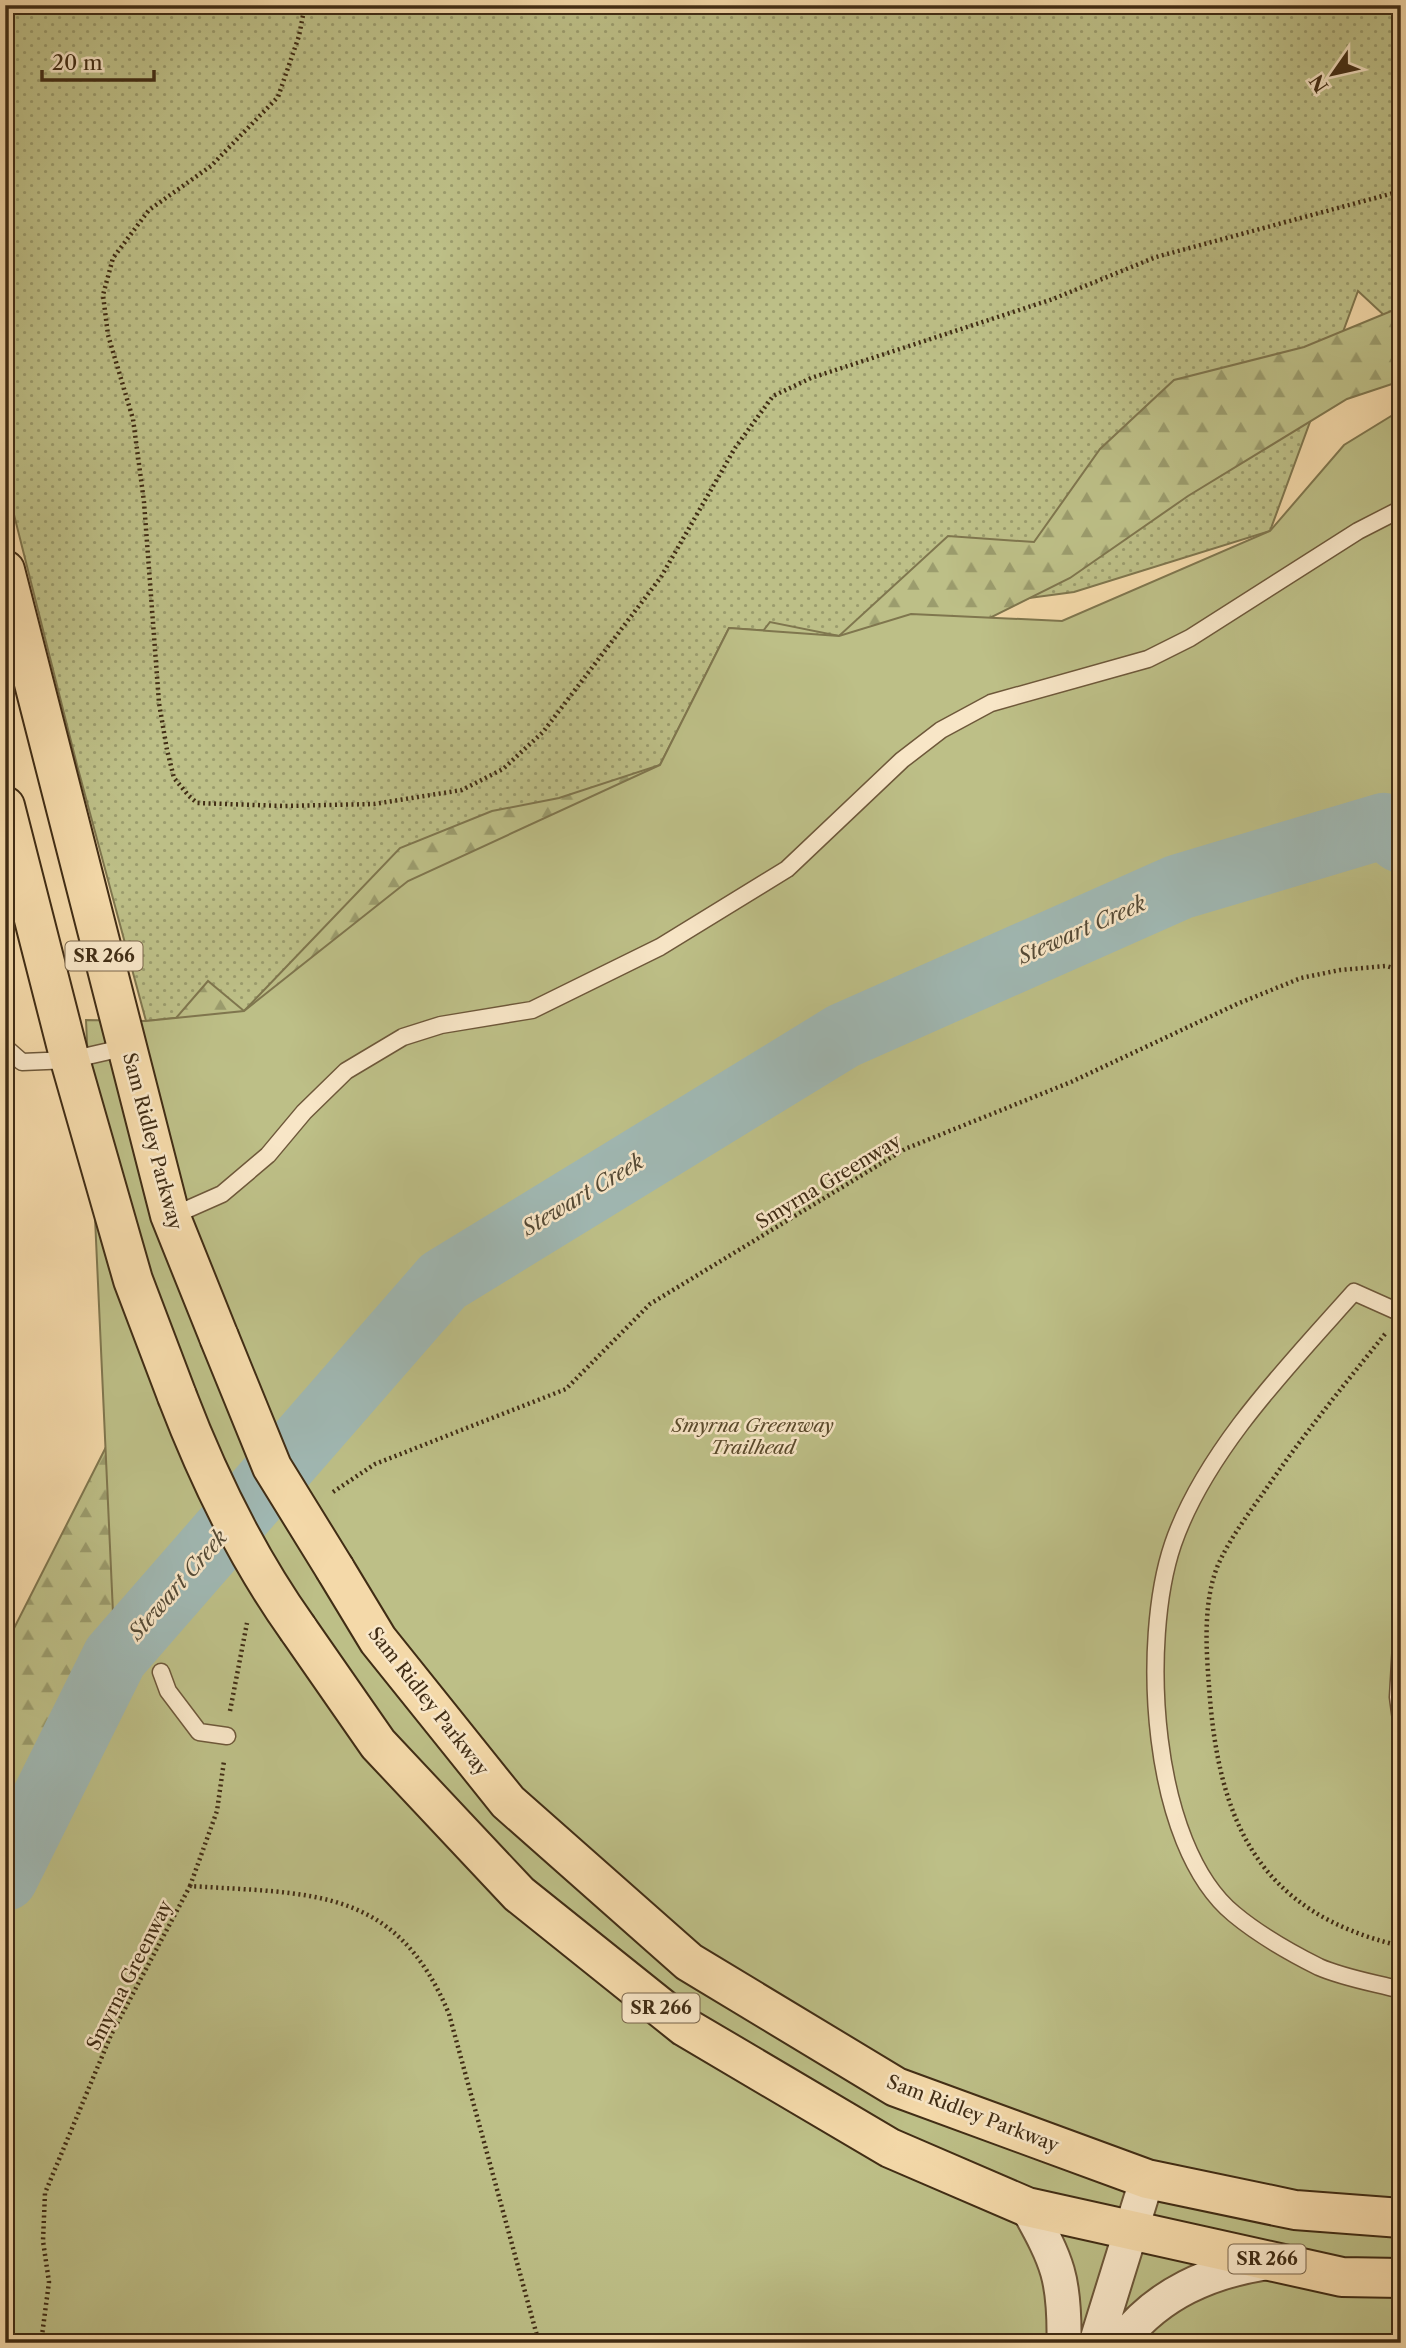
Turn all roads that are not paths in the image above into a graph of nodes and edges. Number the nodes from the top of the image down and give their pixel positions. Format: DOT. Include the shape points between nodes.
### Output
graph roads {
  1 [pos="1401,509"];
  2 [pos="5,570"];
  3 [pos="5,806"];
  4 [pos="5,1047"];
  5 [pos="127,1047"];
  6 [pos="70,1060"];
  7 [pos="170,1217"];
  8 [pos="1400,1312"];
  9 [pos="1401,1645"];
  10 [pos="161,1672"];
  11 [pos="1401,1720"];
  12 [pos="226,1736"];
  13 [pos="1401,1990"];
  14 [pos="1147,2179"];
  15 [pos="1027,2207"];
  16 [pos="1401,2218"];
  17 [pos="1134,2228"];
  18 [pos="1274,2261"];
  19 [pos="1401,2278"];
  20 [pos="1064,2343"];
  21 [pos="1096,2343"];
  22 [pos="1120,2343"];
  1 -- 7 [label="lane" via="1148,659 991,704 941,730 902,760 788,869 660,947 532,1010 441,1025 403,1037 346,1071 268,1155 222,1194"];
  2 -- 5 [label="main road, Sam Ridley Parkway / SR 266"];
  3 -- 6 [label="main road, SR 266"];
  4 -- 6 [label="lane" via="22,1062"];
  5 -- 6 [label="lane"];
  5 -- 7 [label="main road, Sam Ridley Parkway / SR 266"];
  6 -- 15 [label="main road, SR 266, bridge" via="134,1280 197,1447 272,1592 379,1744 519,1894 685,2027 890,2148"];
  7 -- 14 [label="main road, Sam Ridley Parkway / SR 266, bridge" via="272,1467 377,1640 508,1802 689,1962 896,2087"];
  8 -- 13 [label="lane" via="1353,1292 1260,1398 1194,1500 1173,1543 1157,1603 1154,1650 1158,1726 1169,1791 1185,1848 1207,1881 1233,1913 1321,1968"];
  9 -- 11 [label="lane"];
  10 -- 12 [label="lane" via="168,1691 199,1732"];
  14 -- 16 [label="main road, Sam Ridley Parkway / SR 266" via="1295,2210"];
  14 -- 17 [label="street"];
  15 -- 17 [label="main road, SR 266"];
  15 -- 20 [label="street" via="1055,2256 1065,2299"];
  17 -- 18 [label="main road, SR 266"];
  17 -- 21 [label="street"];
  18 -- 19 [label="main road, SR 266" via="1342,2277"];
  18 -- 22 [label="street" via="1236,2267 1182,2287 1145,2314"];
}
